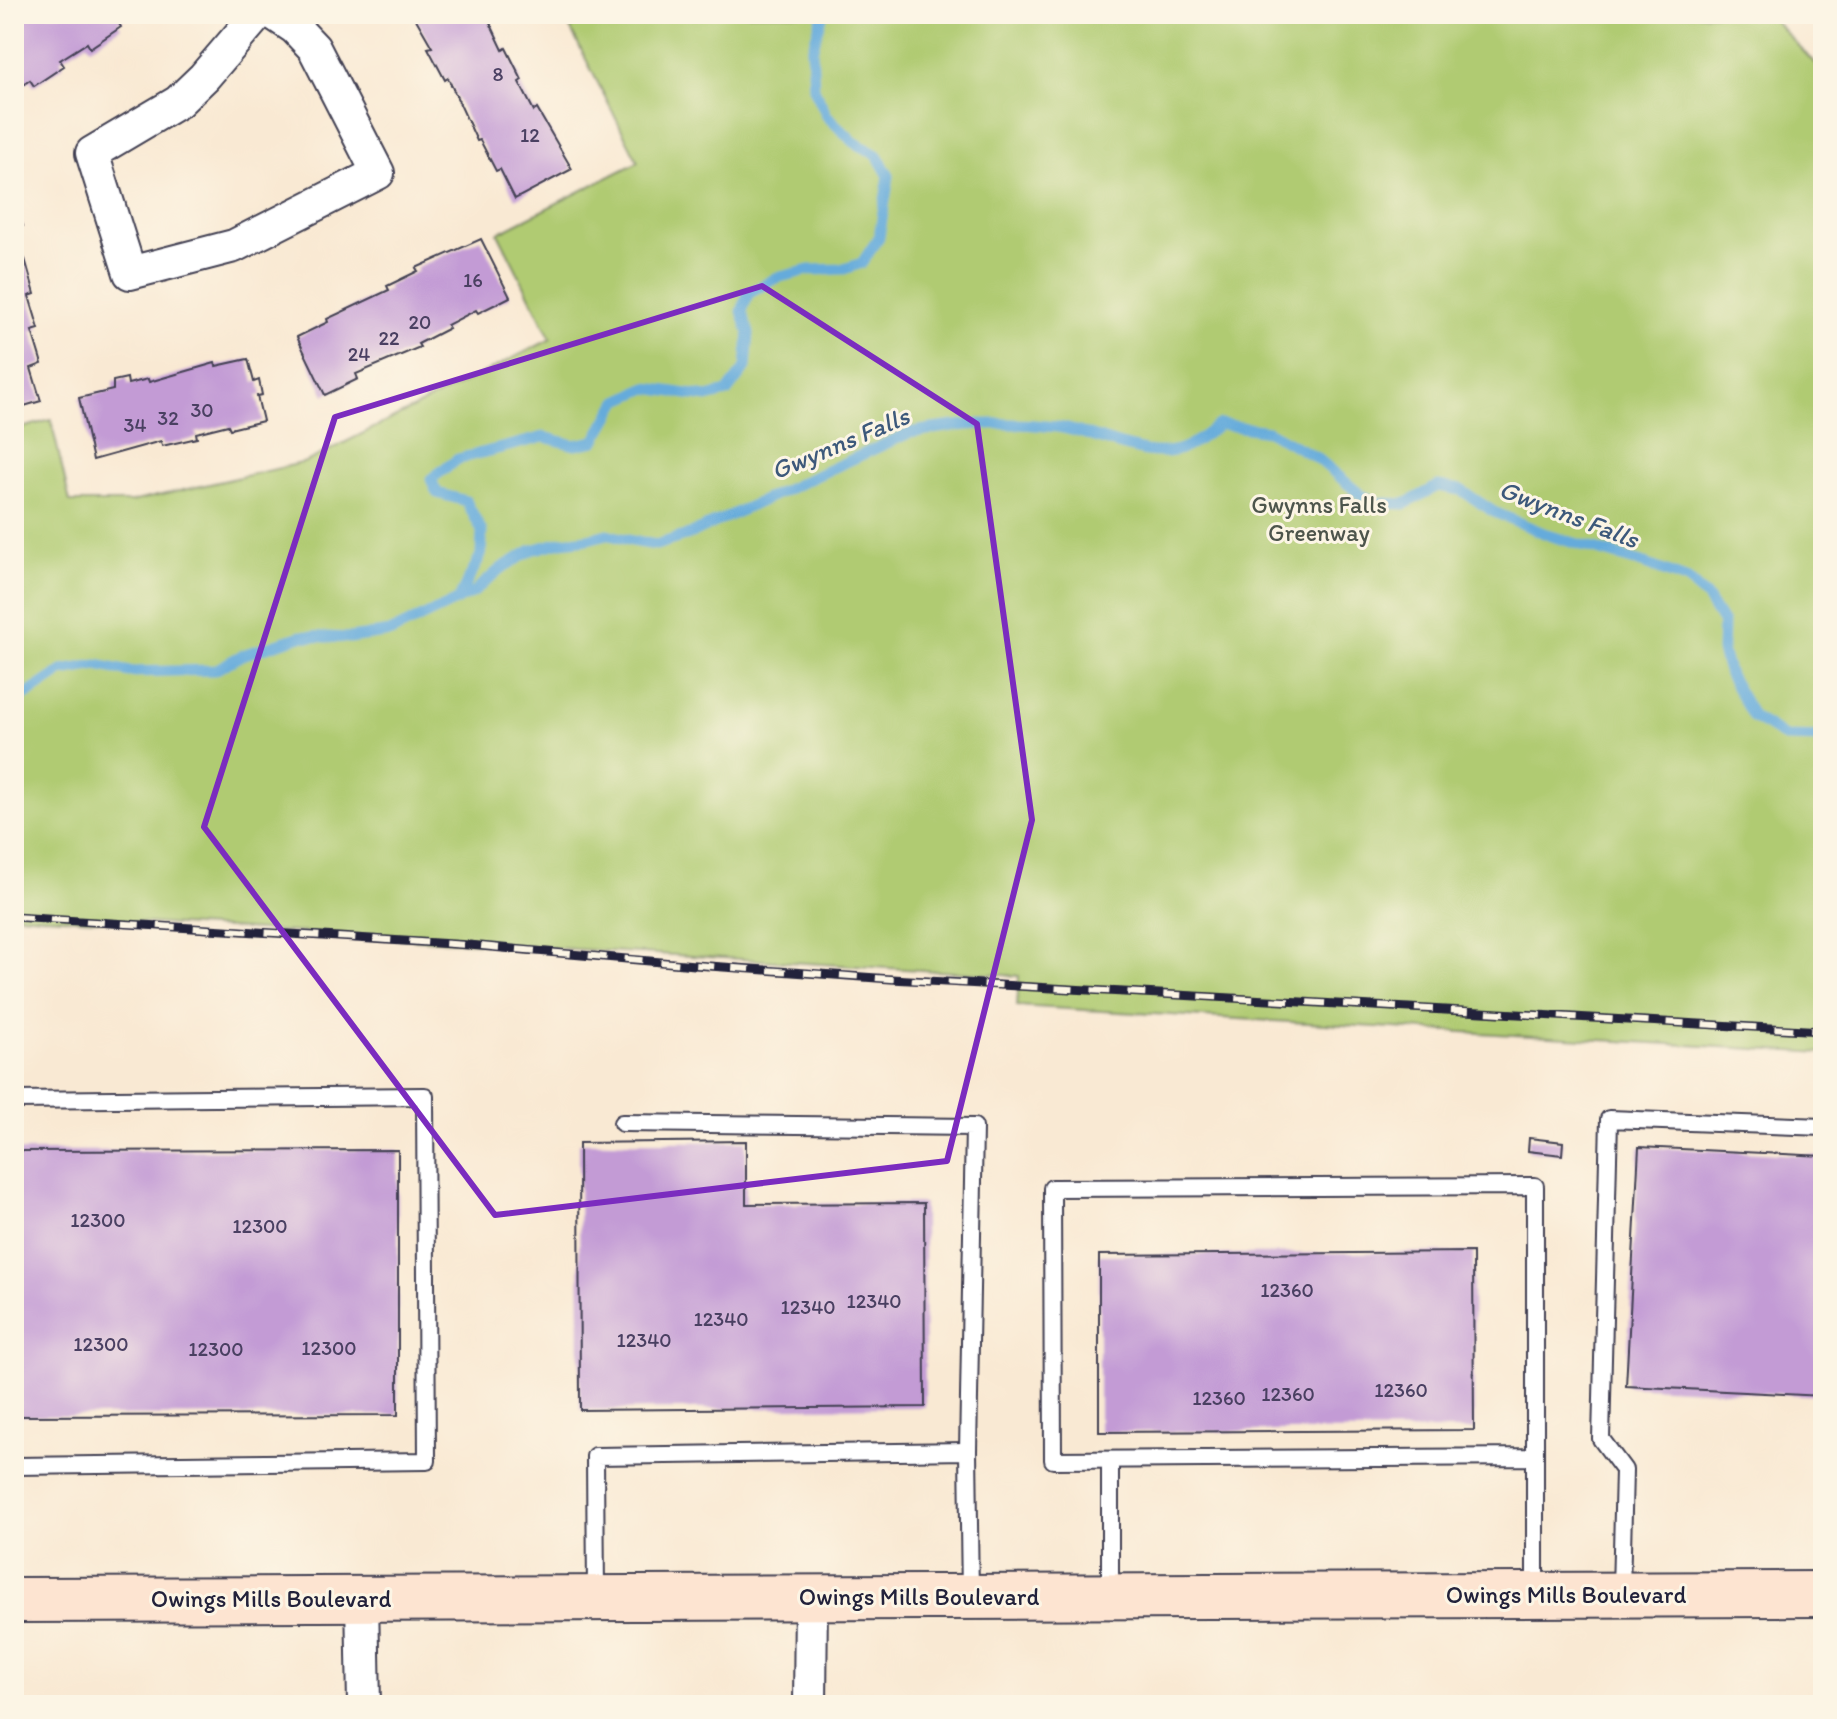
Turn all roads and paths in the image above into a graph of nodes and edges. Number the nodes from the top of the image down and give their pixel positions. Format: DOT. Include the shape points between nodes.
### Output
graph roads {
  1 [pos="258,14"];
  2 [pos="274,14"];
  3 [pos="14,1100"];
  4 [pos="622,1123"];
  5 [pos="1823,1127"];
  6 [pos="968,1451"];
  7 [pos="1535,1457"];
  8 [pos="1110,1460"];
  9 [pos="14,1466"];
  10 [pos="1823,1594"];
  11 [pos="1110,1595"];
  12 [pos="1535,1595"];
  13 [pos="1621,1595"];
  14 [pos="970,1596"];
  15 [pos="596,1597"];
  16 [pos="362,1598"];
  17 [pos="811,1598"];
  18 [pos="14,1600"];
  19 [pos="364,1705"];
  20 [pos="810,1705"];
  1 -- 2 [label="street" via="178,102 92,153 130,273 234,246 378,173 314,48"];
  3 -- 9 [label="lane" via="425,1096 427,1461"];
  4 -- 6 [label="lane" via="974,1127"];
  5 -- 13 [label="lane" via="1609,1119 1601,1439 1624,1470"];
  6 -- 14 [label="lane"];
  6 -- 15 [label="lane" via="595,1456"];
  7 -- 8 [label="lane"];
  7 -- 8 [label="lane" via="1535,1186 1052,1188 1053,1460"];
  7 -- 12 [label="lane"];
  8 -- 11 [label="lane"];
  10 -- 13 [label="main road, Owings Mills Boulevard"];
  11 -- 12 [label="main road, Owings Mills Boulevard"];
  11 -- 14 [label="main road, Owings Mills Boulevard"];
  12 -- 13 [label="main road, Owings Mills Boulevard"];
  14 -- 17 [label="main road, Owings Mills Boulevard"];
  15 -- 16 [label="main road, Owings Mills Boulevard"];
  15 -- 17 [label="main road, Owings Mills Boulevard"];
  16 -- 18 [label="main road, Owings Mills Boulevard"];
  16 -- 19 [label="street"];
  17 -- 20 [label="street"];
}
